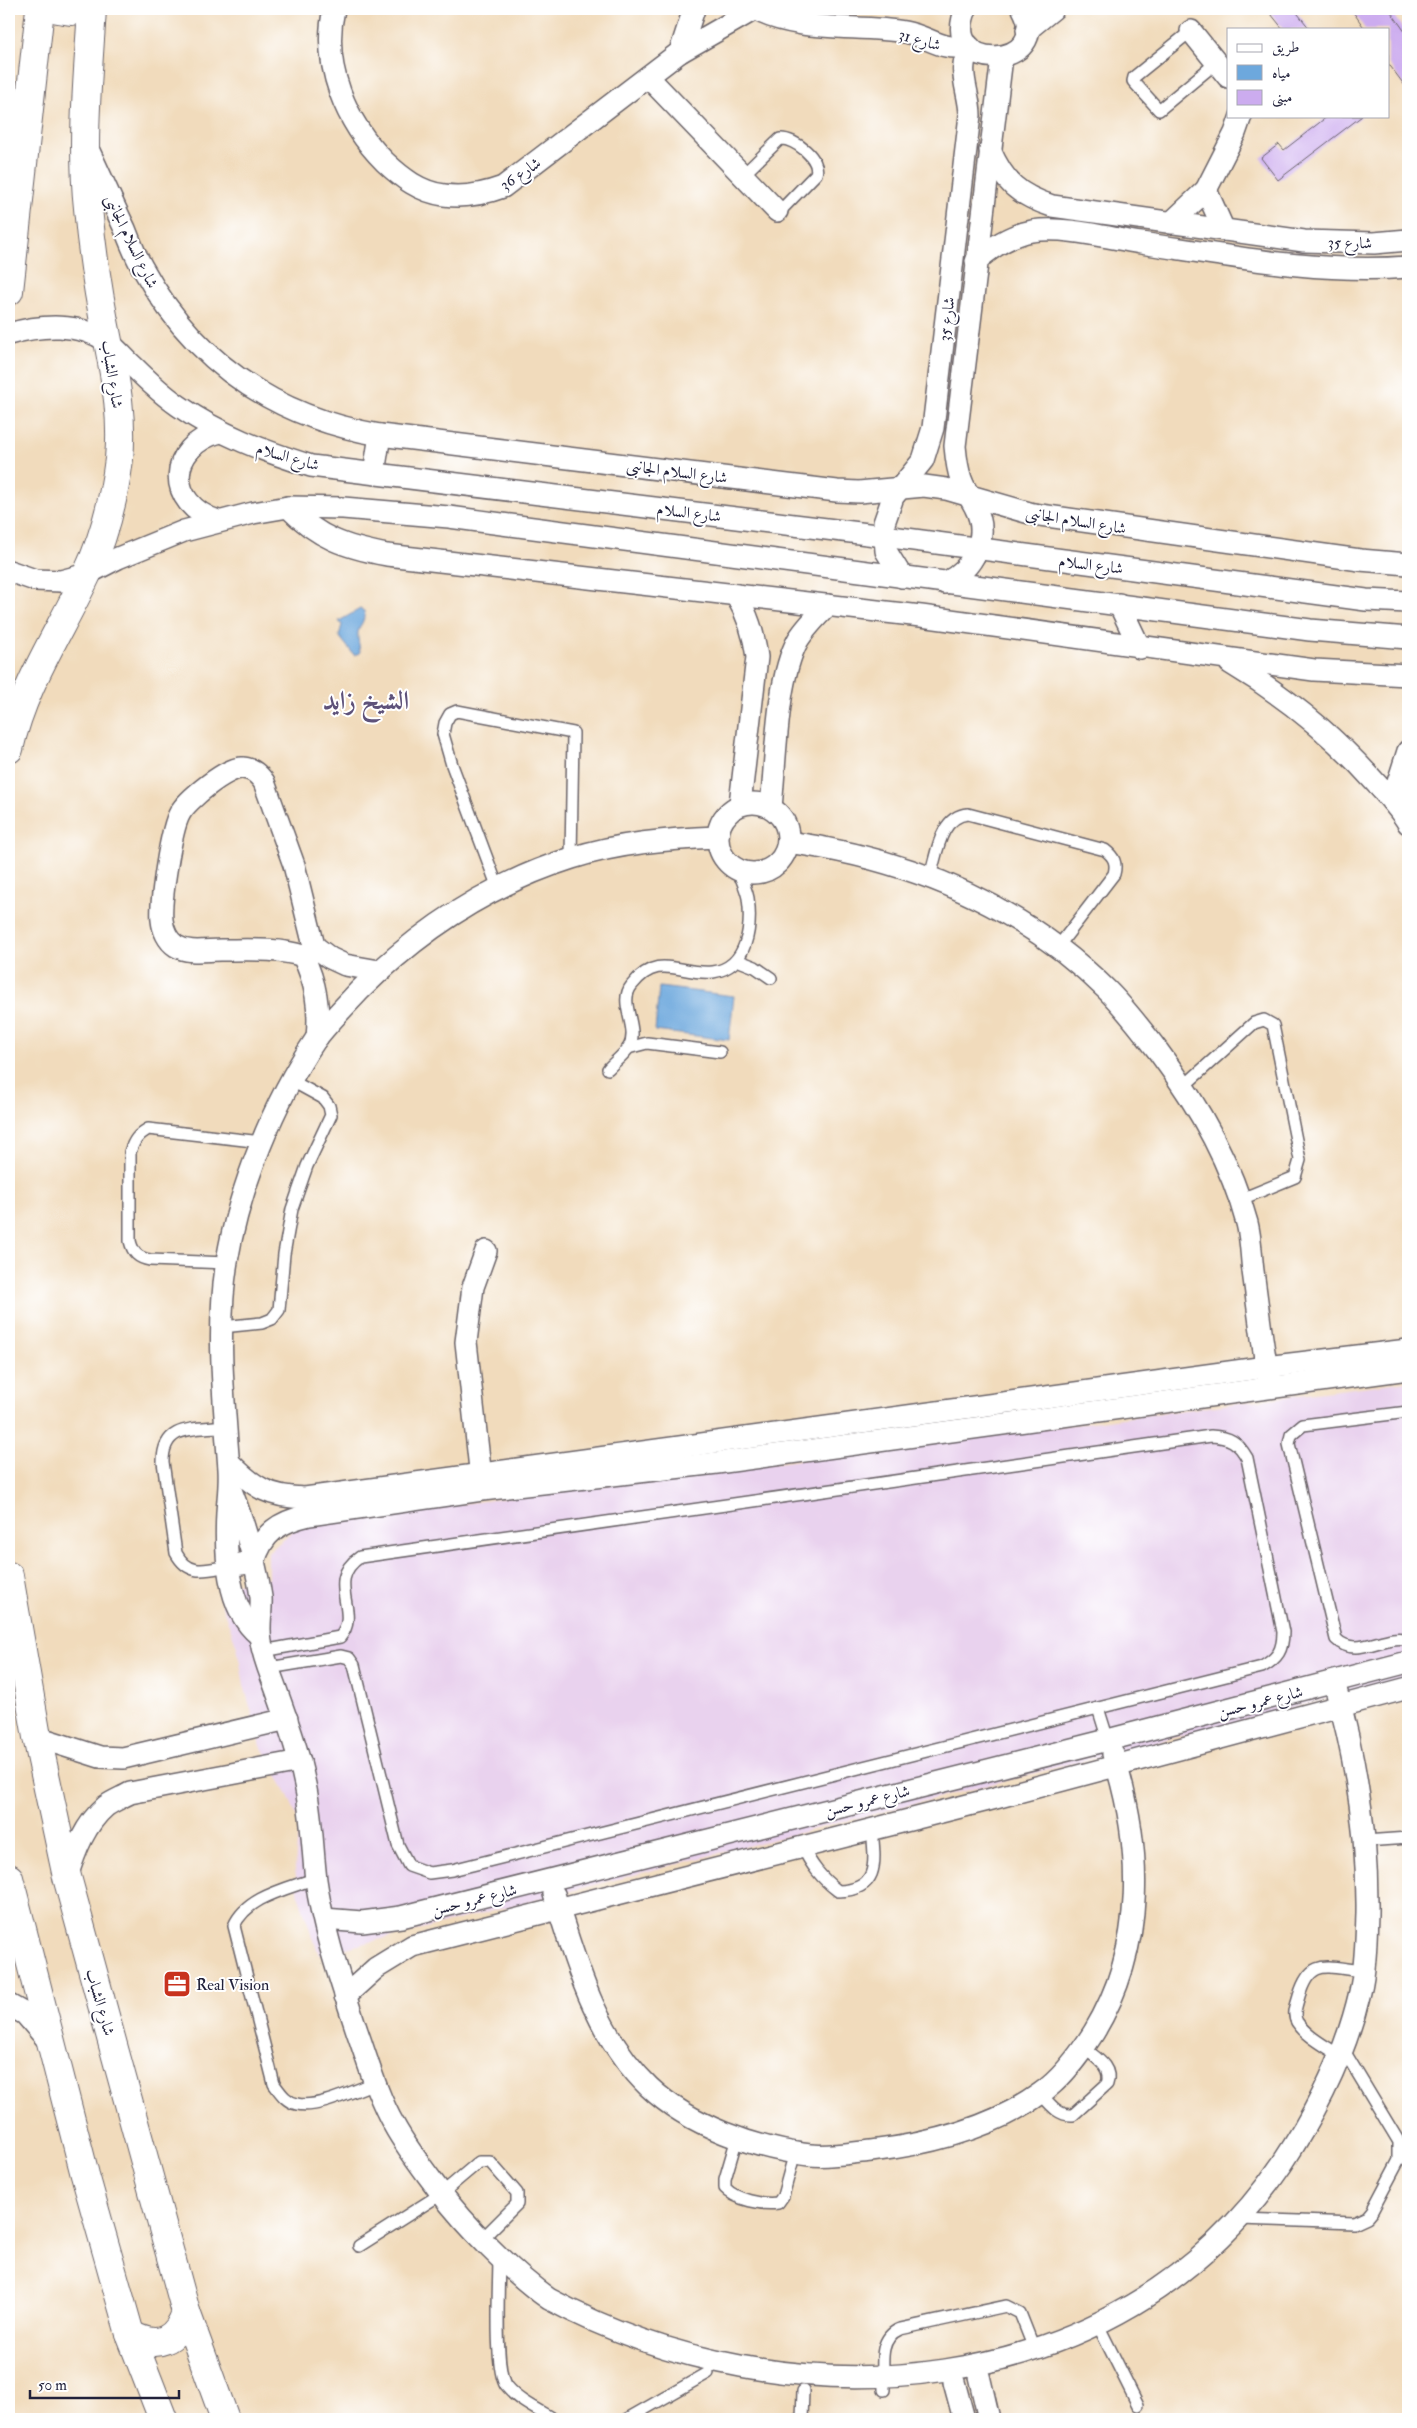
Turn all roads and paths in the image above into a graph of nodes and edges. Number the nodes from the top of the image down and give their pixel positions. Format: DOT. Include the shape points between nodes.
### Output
graph roads {
  1 [pos="40,9"];
  2 [pos="58,9"];
  3 [pos="80,9"];
  4 [pos="92,9"];
  5 [pos="334,9"];
  6 [pos="694,9"];
  7 [pos="754,9"];
  8 [pos="966,9"];
  9 [pos="1022,9"];
  10 [pos="1053,9"];
  11 [pos="1027,30"];
  12 [pos="1191,31"];
  13 [pos="970,46"];
  14 [pos="680,52"];
  15 [pos="1002,57"];
  16 [pos="1223,70"];
  17 [pos="648,77"];
  18 [pos="1240,118"];
  19 [pos="84,141"];
  20 [pos="990,150"];
  21 [pos="742,176"];
  22 [pos="1206,190"];
  23 [pos="777,211"];
  24 [pos="1171,223"];
  25 [pos="1224,230"];
  26 [pos="1408,240"];
  27 [pos="976,261"];
  28 [pos="1408,266"];
  29 [pos="9,291"];
  30 [pos="9,334"];
  31 [pos="108,342"];
  32 [pos="220,432"];
  33 [pos="380,435"];
  34 [pos="374,473"];
  35 [pos="902,487"];
  36 [pos="967,495"];
  37 [pos="288,507"];
  38 [pos="218,521"];
  39 [pos="884,536"];
  40 [pos="978,549"];
  41 [pos="1408,564"];
  42 [pos="9,571"];
  43 [pos="87,574"];
  44 [pos="902,577"];
  45 [pos="945,583"];
  46 [pos="736,595"];
  47 [pos="1408,602"];
  48 [pos="1119,604"];
  49 [pos="828,605"];
  50 [pos="1408,638"];
  51 [pos="1140,648"];
  52 [pos="1223,659"];
  53 [pos="1408,675"];
  54 [pos="755,678"];
  55 [pos="783,682"];
  56 [pos="9,748"];
  57 [pos="1408,751"];
  58 [pos="1392,802"];
  59 [pos="740,804"];
  60 [pos="771,807"];
  61 [pos="1408,823"];
  62 [pos="717,837"];
  63 [pos="788,842"];
  64 [pos="571,858"];
  65 [pos="738,869"];
  66 [pos="930,876"];
  67 [pos="498,888"];
  68 [pos="1058,948"];
  69 [pos="309,951"];
  70 [pos="737,960"];
  71 [pos="379,971"];
  72 [pos="771,978"];
  73 [pos="632,1025"];
  74 [pos="317,1038"];
  75 [pos="657,1044"];
  76 [pos="628,1048"];
  77 [pos="720,1052"];
  78 [pos="608,1069"];
  79 [pos="292,1081"];
  80 [pos="1184,1086"];
  81 [pos="262,1142"];
  82 [pos="1239,1200"];
  83 [pos="486,1251"];
  84 [pos="227,1263"];
  85 [pos="222,1327"];
  86 [pos="1408,1350"];
  87 [pos="1408,1369"];
  88 [pos="1268,1377"];
  89 [pos="1037,1398"];
  90 [pos="1408,1412"];
  91 [pos="1041,1420"];
  92 [pos="226,1426"];
  93 [pos="803,1441"];
  94 [pos="229,1462"];
  95 [pos="481,1482"];
  96 [pos="231,1490"];
  97 [pos="254,1562"];
  98 [pos="228,1566"];
  99 [pos="9,1576"];
  100 [pos="1408,1640"];
  101 [pos="264,1651"];
  102 [pos="1408,1662"];
  103 [pos="1334,1682"];
  104 [pos="1408,1688"];
  105 [pos="1342,1707"];
  106 [pos="1098,1708"];
  107 [pos="287,1719"];
  108 [pos="37,1737"];
  109 [pos="1108,1740"];
  110 [pos="300,1761"];
  111 [pos="1117,1766"];
  112 [pos="828,1810"];
  113 [pos="872,1829"];
  114 [pos="836,1837"];
  115 [pos="1408,1838"];
  116 [pos="1365,1841"];
  117 [pos="802,1846"];
  118 [pos="67,1877"];
  119 [pos="9,1878"];
  120 [pos="316,1878"];
  121 [pos="550,1880"];
  122 [pos="559,1908"];
  123 [pos="12,1918"];
  124 [pos="324,1919"];
  125 [pos="1363,1971"];
  126 [pos="346,1996"];
  127 [pos="9,2004"];
  128 [pos="51,2044"];
  129 [pos="1084,2048"];
  130 [pos="1342,2052"];
  131 [pos="375,2083"];
  132 [pos="1041,2094"];
  133 [pos="737,2138"];
  134 [pos="795,2152"];
  135 [pos="441,2194"];
  136 [pos="1238,2220"];
  137 [pos="483,2238"];
  138 [pos="359,2246"];
  139 [pos="499,2257"];
  140 [pos="186,2312"];
  141 [pos="1100,2329"];
  142 [pos="130,2334"];
  143 [pos="1037,2358"];
  144 [pos="708,2373"];
  145 [pos="979,2376"];
  146 [pos="954,2382"];
  147 [pos="803,2390"];
  148 [pos="884,2390"];
  149 [pos="1138,2405"];
  150 [pos="987,2413"];
  151 [pos="963,2416"];
  152 [pos="163,2419"];
  153 [pos="225,2419"];
  154 [pos="553,2419"];
  155 [pos="627,2419"];
  156 [pos="802,2419"];
  1 -- 29 [label="street"];
  2 -- 3 [label="street"];
  4 -- 19 [label="street, شارع الشباب"];
  5 -- 17 [label="street, شارع 36" via="332,56 336,80 356,127 371,147 404,179 442,195 463,197 504,187"];
  6 -- 14 [label="street"];
  7 -- 13 [label="street, شارع 31" via="775,19 906,32 946,47"];
  7 -- 14 [label="street, شارع 36"];
  8 -- 13 [label="street" via="962,27"];
  9 -- 11 [label="street"];
  10 -- 11 [label="street"];
  11 -- 15 [label="street" via="1019,48"];
  12 -- 16 [label="street"];
  12 -- 16 [label="lane" via="1133,81 1159,110"];
  13 -- 15 [label="street" via="983,56"];
  13 -- 35 [label="street, شارع 35" via="963,68 970,115 933,428 923,460"];
  14 -- 17 [label="street, شارع 36"];
  15 -- 20 [label="street, شارع 35"];
  17 -- 21 [label="street"];
  18 -- 22 [label="street"];
  19 -- 31 [label="street, شارع الشباب" via="88,207"];
  19 -- 33 [label="street, شارع السلام الجانبى" via="141,266 165,305 194,340 228,371 267,397 308,417"];
  20 -- 24 [label="street, شارع 35" via="999,170 1013,187 1031,199 1052,206"];
  20 -- 27 [label="street, شارع 35"];
  21 -- 23 [label="street"];
  21 -- 23 [label="lane" via="780,139 796,142 818,169"];
  22 -- 24 [label="street"];
  22 -- 25 [label="street"];
  24 -- 25 [label="street, شارع 35"];
  25 -- 26 [label="street, شارع 35" via="1339,243"];
  27 -- 28 [label="street, شارع 35" via="1002,241 1025,233 1049,230 1236,257 1350,269"];
  27 -- 36 [label="street, شارع 35" via="955,446 956,462"];
  30 -- 31 [label="street, شارع السلام" via="30,328 57,327 83,330"];
  31 -- 32 [label="street, شارع السلام" via="179,406"];
  31 -- 43 [label="street, شارع الشباب" via="117,379 119,459 113,498"];
  32 -- 34 [label="street, شارع السلام" via="264,452 311,466"];
  32 -- 38 [label="street" via="204,436 191,446 182,460 179,475 182,491 190,506 202,516"];
  33 -- 34 [label="street"];
  33 -- 35 [label="street, شارع السلام الجانبى" via="837,491"];
  34 -- 39 [label="street, شارع السلام"];
  35 -- 36 [label="street, شارع السلام الجانبى" via="924,486"];
  35 -- 39 [label="street, شارع 35" via="888,509"];
  36 -- 40 [label="street, شارع 35" via="980,520"];
  36 -- 41 [label="street, شارع السلام الجانبى" via="1033,514"];
  37 -- 38 [label="street"];
  37 -- 44 [label="street" via="352,508 449,517"];
  37 -- 46 [label="street" via="306,525 332,540 360,550"];
  38 -- 43 [label="street" via="151,543"];
  39 -- 40 [label="street, شارع السلام"];
  39 -- 44 [label="street, شارع 35" via="886,551"];
  40 -- 45 [label="street, شارع 35" via="966,570"];
  40 -- 47 [label="street, شارع السلام" via="1357,599"];
  42 -- 43 [label="street" via="35,580 61,581"];
  43 -- 56 [label="street, شارع الشباب" via="25,695"];
  44 -- 45 [label="street"];
  45 -- 48 [label="street"];
  46 -- 49 [label="street"];
  46 -- 54 [label="street" via="754,635"];
  48 -- 50 [label="street" via="1310,630"];
  48 -- 51 [label="street"];
  49 -- 51 [label="street"];
  49 -- 55 [label="street" via="798,640"];
  51 -- 52 [label="street"];
  52 -- 53 [label="street" via="1314,670"];
  52 -- 58 [label="street" via="1268,686 1322,729 1360,765"];
  54 -- 55 [label="street"];
  54 -- 59 [label="street"];
  55 -- 60 [label="street"];
  57 -- 58 [label="street"];
  58 -- 61 [label="street"];
  59 -- 60 [label="street" via="756,802"];
  59 -- 62 [label="street" via="720,823"];
  60 -- 63 [label="street" via="787,828"];
  62 -- 64 [label="street" via="619,846"];
  62 -- 65 [label="street" via="726,861"];
  63 -- 65 [label="street" via="775,865 764,871 750,873"];
  63 -- 66 [label="street" via="884,860"];
  64 -- 67 [label="street"];
  64 -- 67 [label="lane" via="573,732 457,711 450,714 443,734"];
  65 -- 70 [label="lane" via="748,896 749,916 744,949"];
  66 -- 68 [label="street" via="1001,910"];
  66 -- 68 [label="lane" via="946,827 959,815 968,814 1105,850 1116,865 1114,874"];
  67 -- 71 [label="street" via="412,942"];
  68 -- 80 [label="street" via="1108,990"];
  69 -- 69 [label="street" via="294,865 264,782 255,771 241,767 228,772 188,800 179,814 164,894 162,920 165,934 175,946 189,951"];
  69 -- 71 [label="street" via="345,965"];
  69 -- 74 [label="street" via="316,988"];
  70 -- 72 [label="lane"];
  70 -- 73 [label="lane" via="713,972 654,967 630,987 627,1000"];
  71 -- 74 [label="street"];
  73 -- 75 [label="lane"];
  73 -- 76 [label="lane"];
  74 -- 79 [label="street"];
  75 -- 76 [label="lane" via="638,1044"];
  75 -- 77 [label="lane"];
  76 -- 78 [label="lane"];
  79 -- 81 [label="street"];
  79 -- 85 [label="lane" via="323,1098 329,1106 330,1115 292,1209 279,1310 272,1319 262,1323"];
  80 -- 82 [label="street" via="1209,1129"];
  80 -- 82 [label="lane" via="1254,1023 1264,1020 1273,1025 1299,1168 1295,1177"];
  81 -- 84 [label="street" via="235,1222"];
  81 -- 84 [label="lane" via="148,1129 139,1134 130,1152 132,1251 140,1258 150,1260"];
  82 -- 88 [label="street" via="1247,1225"];
  83 -- 95 [label="street" via="473,1287 466,1342"];
  84 -- 85 [label="street"];
  85 -- 92 [label="street"];
  86 -- 88 [label="street"];
  87 -- 88 [label="street"];
  88 -- 89 [label="street"];
  88 -- 91 [label="street"];
  89 -- 91 [label="street"];
  89 -- 93 [label="street"];
  90 -- 100 [label="lane" via="1303,1424 1291,1435 1289,1444 1336,1639 1342,1646 1350,1648 1398,1638"];
  91 -- 93 [label="street"];
  92 -- 94 [label="street"];
  92 -- 98 [label="lane" via="174,1433 167,1440 163,1462 176,1553 181,1563 200,1571"];
  93 -- 95 [label="street"];
  94 -- 95 [label="street" via="246,1480 264,1491 284,1497 305,1498"];
  94 -- 96 [label="street"];
  95 -- 97 [label="street" via="289,1520 272,1530 259,1544"];
  96 -- 97 [label="street"];
  96 -- 98 [label="street" via="227,1509"];
  97 -- 98 [label="street"];
  97 -- 101 [label="street" via="261,1600"];
  98 -- 101 [label="street" via="238,1606"];
  99 -- 108 [label="street, شارع الشباب"];
  101 -- 106 [label="lane" via="349,1658 354,1665 398,1845 409,1866 429,1873"];
  101 -- 106 [label="lane" via="340,1637 348,1622 344,1574 350,1563 360,1556 1211,1436 1227,1437 1240,1445 1247,1458 1283,1632 1283,1647 1275,1660 1262,1667"];
  101 -- 107 [label="street"];
  102 -- 103 [label="street, شارع عمرو حسن"];
  103 -- 105 [label="street"];
  103 -- 109 [label="street, شارع عمرو حسن"];
  104 -- 105 [label="street, شارع عمرو حسن"];
  105 -- 111 [label="street, شارع عمرو حسن"];
  105 -- 116 [label="street" via="1357,1777"];
  106 -- 109 [label="lane"];
  107 -- 108 [label="street" via="123,1758 92,1755"];
  107 -- 110 [label="street"];
  108 -- 118 [label="street, شارع الشباب"];
  109 -- 111 [label="street"];
  109 -- 112 [label="street, شارع عمرو حسن"];
  110 -- 118 [label="street" via="130,1792 106,1806 88,1826 75,1850"];
  110 -- 120 [label="street" via="311,1818"];
  111 -- 113 [label="street, شارع عمرو حسن"];
  111 -- 129 [label="street" via="1133,1836 1135,1909 1121,1972"];
  112 -- 114 [label="street"];
  112 -- 121 [label="street, شارع عمرو حسن"];
  113 -- 114 [label="street, شارع عمرو حسن"];
  113 -- 117 [label="lane" via="872,1869 867,1882 856,1891 838,1892 810,1865"];
  114 -- 117 [label="street, شارع عمرو حسن"];
  115 -- 116 [label="lane"];
  116 -- 125 [label="street" via="1367,1884"];
  117 -- 122 [label="street, شارع عمرو حسن"];
  118 -- 140 [label="street, شارع الشباب"];
  119 -- 123 [label="street"];
  120 -- 124 [label="street"];
  120 -- 131 [label="lane" via="248,1905 234,1926 274,2084 285,2098 296,2104 315,2104"];
  121 -- 122 [label="street"];
  121 -- 124 [label="street, شارع عمرو حسن" via="382,1921"];
  122 -- 126 [label="street, شارع عمرو حسن" via="412,1946 376,1968"];
  122 -- 133 [label="street" via="593,2006 608,2036 628,2063 650,2088 680,2111"];
  123 -- 128 [label="street"];
  124 -- 126 [label="street"];
  125 -- 130 [label="street" via="1361,1989"];
  125 -- 130 [label="lane" via="1320,1967 1311,1970 1295,2010 1296,2020 1302,2028"];
  126 -- 131 [label="street"];
  127 -- 128 [label="street" via="25,2014"];
  128 -- 142 [label="street"];
  129 -- 132 [label="street"];
  129 -- 132 [label="lane" via="1105,2066 1107,2084 1073,2116 1059,2112"];
  130 -- 136 [label="street" via="1298,2139"];
  130 -- 136 [label="lane" via="1399,2142 1399,2160 1372,2211 1354,2223"];
  131 -- 135 [label="street" via="394,2124"];
  132 -- 134 [label="street" via="989,2122 944,2138 899,2148 845,2154"];
  133 -- 134 [label="street"];
  133 -- 134 [label="lane" via="725,2188 732,2195 769,2204 778,2203 784,2196"];
  135 -- 137 [label="street"];
  135 -- 137 [label="lane" via="479,2162 490,2162 519,2198 517,2204"];
  135 -- 138 [label="lane"];
  136 -- 141 [label="street" via="1165,2286"];
  137 -- 139 [label="street"];
  139 -- 144 [label="street" via="547,2298 605,2332 668,2360"];
  139 -- 154 [label="lane" via="500,2358 505,2384 514,2395"];
  140 -- 142 [label="street" via="172,2337 158,2343 143,2342"];
  140 -- 153 [label="street, شارع الشباب"];
  141 -- 143 [label="street"];
  141 -- 149 [label="lane"];
  142 -- 152 [label="street"];
  143 -- 145 [label="street"];
  143 -- 148 [label="lane" via="1020,2313 1014,2308 1006,2306 971,2313 892,2332 883,2347"];
  144 -- 147 [label="street" via="755,2384"];
  144 -- 155 [label="lane"];
  145 -- 146 [label="street"];
  145 -- 150 [label="street"];
  146 -- 148 [label="street"];
  146 -- 151 [label="street"];
  147 -- 148 [label="street"];
  147 -- 156 [label="lane"];
  150 -- 151 [label="street"];
}
